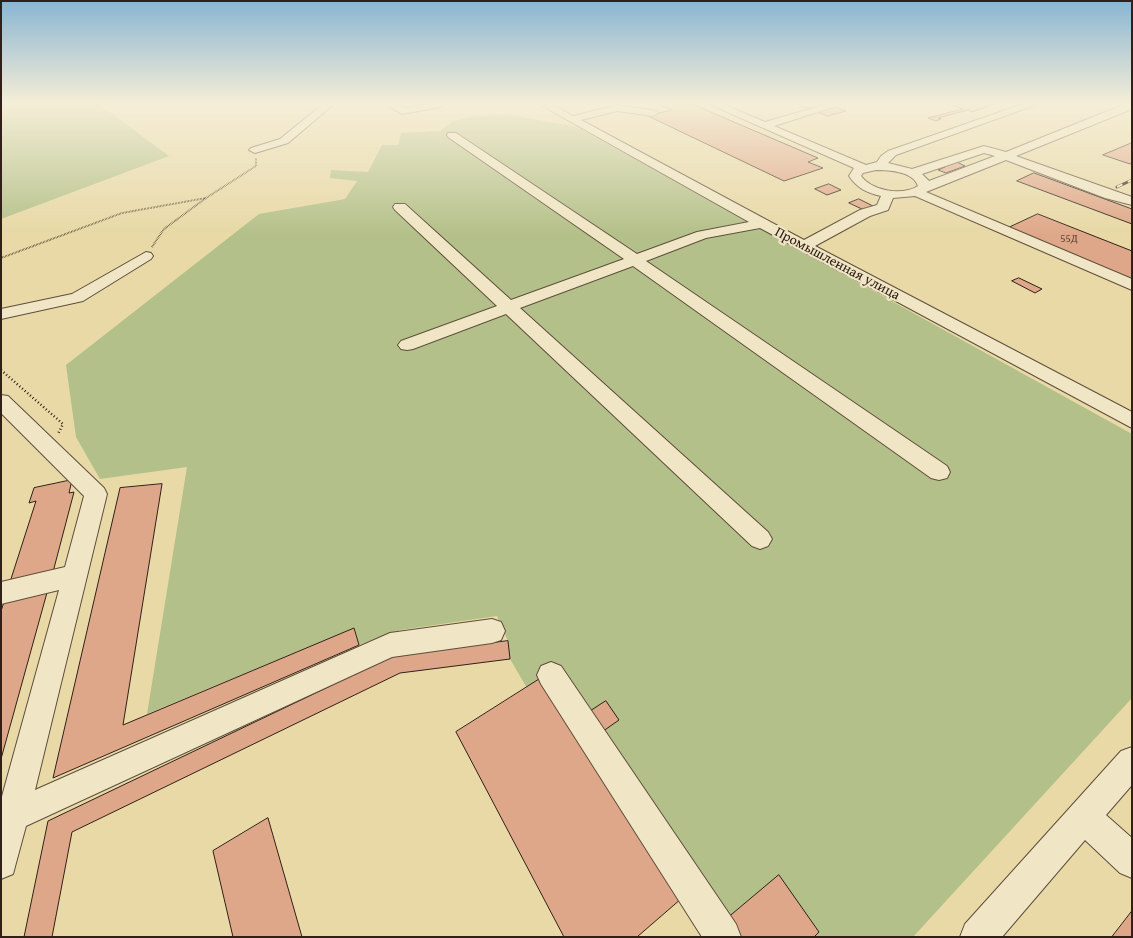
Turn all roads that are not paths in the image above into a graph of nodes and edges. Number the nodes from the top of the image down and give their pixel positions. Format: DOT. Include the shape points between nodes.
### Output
graph roads {
  1 [pos="261,148"];
  2 [pos="471,148"];
  3 [pos="625,148"];
  4 [pos="817,148"];
  5 [pos="907,148"];
  6 [pos="1026,148"];
  7 [pos="255,150"];
  8 [pos="1006,156"];
  9 [pos="881,166"];
  10 [pos="864,168"];
  11 [pos="912,173"];
  12 [pos="920,190"];
  13 [pos="888,193"];
  14 [pos="1132,201"];
  15 [pos="400,208"];
  16 [pos="763,223"];
  17 [pos="804,246"];
  18 [pos="146,256"];
  19 [pos="635,260"];
  20 [pos="1132,285"];
  21 [pos="508,308"];
  22 [pos="1,314"];
  23 [pos="407,345"];
  24 [pos="1,401"];
  25 [pos="1132,421"];
  26 [pos="939,472"];
  27 [pos="760,539"];
  28 [pos="75,575"];
  29 [pos="1,593"];
  30 [pos="492,631"];
  31 [pos="550,675"];
  32 [pos="1132,762"];
  33 [pos="13,816"];
  34 [pos="1084,817"];
  35 [pos="1132,861"];
  36 [pos="1,862"];
  37 [pos="723,937"];
  38 [pos="978,937"];
  1 -- 7 [label="street"];
  2 -- 19 [label="street"];
  3 -- 16 [label="street, Промышленная улица"];
  4 -- 10 [label="street"];
  5 -- 9 [label="street" via="892,153"];
  6 -- 8 [label="street"];
  8 -- 11 [label="street" via="984,149"];
  8 -- 12 [label="street"];
  8 -- 14 [label="street"];
  9 -- 10 [label="street"];
  9 -- 11 [label="street"];
  10 -- 13 [label="street" via="856,173 858,181"];
  11 -- 12 [label="street" via="924,182"];
  12 -- 13 [label="street"];
  12 -- 20 [label="street"];
  13 -- 17 [label="street" via="882,207"];
  15 -- 21 [label="street"];
  16 -- 17 [label="street, Промышленная улица"];
  16 -- 19 [label="street" via="702,235"];
  17 -- 25 [label="street, Промышленная улица"];
  18 -- 22 [label="street" via="77,298"];
  19 -- 21 [label="street"];
  19 -- 26 [label="street"];
  21 -- 23 [label="street"];
  21 -- 27 [label="street"];
  24 -- 28 [label="street" via="96,494"];
  28 -- 29 [label="street"];
  28 -- 33 [label="street"];
  30 -- 33 [label="street" via="390,645"];
  31 -- 37 [label="street"];
  32 -- 34 [label="street"];
  33 -- 36 [label="street"];
  34 -- 35 [label="street"];
  34 -- 38 [label="street"];
}
